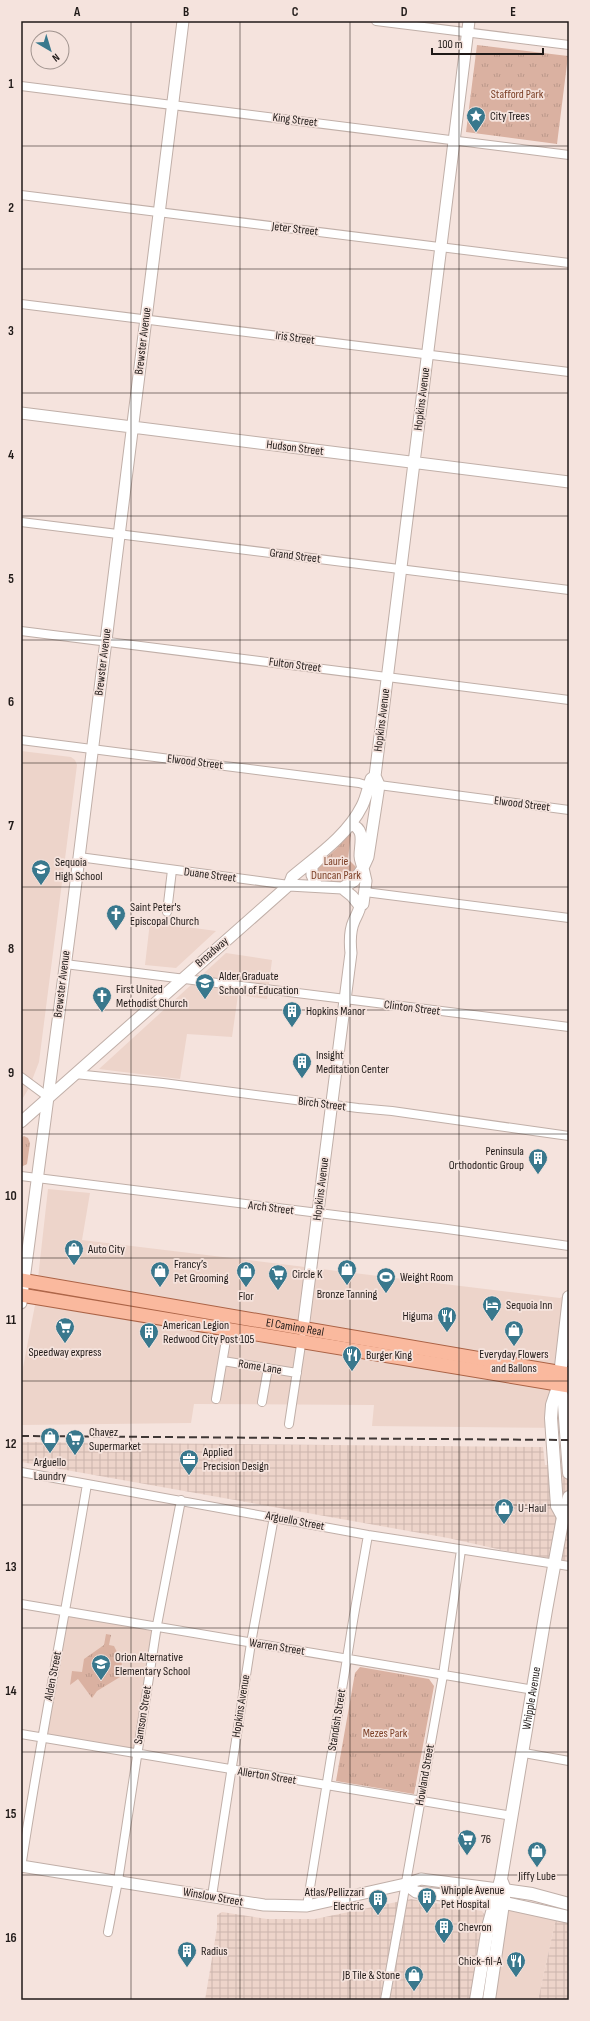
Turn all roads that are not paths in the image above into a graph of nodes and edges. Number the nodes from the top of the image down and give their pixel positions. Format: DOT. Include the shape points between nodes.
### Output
graph roads {
  1 [pos="183,21"];
  2 [pos="376,21"];
  3 [pos="469,21"];
  4 [pos="467,32"];
  5 [pos="569,45"];
  6 [pos="21,86"];
  7 [pos="172,105"];
  8 [pos="455,140"];
  9 [pos="569,155"];
  10 [pos="21,195"];
  11 [pos="159,212"];
  12 [pos="440,247"];
  13 [pos="569,263"];
  14 [pos="21,304"];
  15 [pos="146,320"];
  16 [pos="427,355"];
  17 [pos="569,372"];
  18 [pos="21,413"];
  19 [pos="132,427"];
  20 [pos="414,463"];
  21 [pos="569,482"];
  22 [pos="21,522"];
  23 [pos="119,534"];
  24 [pos="400,569"];
  25 [pos="569,590"];
  26 [pos="21,631"];
  27 [pos="106,641"];
  28 [pos="387,677"];
  29 [pos="569,700"];
  30 [pos="21,740"];
  31 [pos="92,749"];
  32 [pos="374,783"];
  33 [pos="569,810"];
  34 [pos="351,824"];
  35 [pos="329,845"];
  36 [pos="79,857"];
  37 [pos="364,868"];
  38 [pos="172,870"];
  39 [pos="289,885"];
  40 [pos="317,886"];
  41 [pos="342,888"];
  42 [pos="365,892"];
  43 [pos="359,911"];
  44 [pos="167,912"];
  45 [pos="569,918"];
  46 [pos="65,964"];
  47 [pos="182,978"];
  48 [pos="345,1000"];
  49 [pos="569,1027"];
  50 [pos="76,1074"];
  51 [pos="21,1077"];
  52 [pos="48,1097"];
  53 [pos="332,1105"];
  54 [pos="21,1122"];
  55 [pos="569,1136"];
  56 [pos="21,1176"];
  57 [pos="37,1178"];
  58 [pos="318,1214"];
  59 [pos="569,1246"];
  60 [pos="22,1281"];
  61 [pos="569,1297"];
  62 [pos="21,1298"];
  63 [pos="302,1335"];
  64 [pos="226,1340"];
  65 [pos="222,1361"];
  66 [pos="268,1368"];
  67 [pos="297,1373"];
  68 [pos="564,1379"];
  69 [pos="216,1399"];
  70 [pos="262,1402"];
  71 [pos="290,1424"];
  72 [pos="569,1458"];
  73 [pos="21,1472"];
  74 [pos="569,1473"];
  75 [pos="87,1484"];
  76 [pos="569,1497"];
  77 [pos="181,1500"];
  78 [pos="274,1517"];
  79 [pos="563,1517"];
  80 [pos="368,1535"];
  81 [pos="461,1550"];
  82 [pos="555,1564"];
  83 [pos="569,1566"];
  84 [pos="21,1604"];
  85 [pos="66,1612"];
  86 [pos="157,1626"];
  87 [pos="251,1643"];
  88 [pos="347,1658"];
  89 [pos="443,1675"];
  90 [pos="534,1690"];
  91 [pos="21,1734"];
  92 [pos="42,1737"];
  93 [pos="524,1753"];
  94 [pos="137,1754"];
  95 [pos="569,1761"];
  96 [pos="231,1770"];
  97 [pos="327,1786"];
  98 [pos="420,1802"];
  99 [pos="512,1816"];
  100 [pos="21,1867"];
  101 [pos="118,1881"];
  102 [pos="405,1884"];
  103 [pos="501,1886"];
  104 [pos="212,1896"];
  105 [pos="499,1902"];
  106 [pos="569,1904"];
  107 [pos="307,1906"];
  108 [pos="569,1916"];
  109 [pos="108,1932"];
  110 [pos="385,2000"];
  111 [pos="476,2000"];
  112 [pos="489,2000"];
  1 -- 7 [label="street, Brewster Avenue"];
  2 -- 4 [label="street"];
  3 -- 4 [label="street, Hopkins Avenue"];
  4 -- 5 [label="street"];
  4 -- 8 [label="street, Hopkins Avenue"];
  6 -- 7 [label="street, King Street"];
  7 -- 8 [label="street, King Street"];
  7 -- 11 [label="street, Brewster Avenue"];
  8 -- 9 [label="street, King Street"];
  8 -- 12 [label="street, Hopkins Avenue"];
  10 -- 11 [label="street, Jeter Street"];
  11 -- 12 [label="street, Jeter Street"];
  11 -- 15 [label="street, Brewster Avenue"];
  12 -- 13 [label="street, Jeter Street"];
  12 -- 16 [label="street, Hopkins Avenue"];
  14 -- 15 [label="street, Iris Street"];
  15 -- 16 [label="street, Iris Street"];
  15 -- 19 [label="street, Brewster Avenue"];
  16 -- 17 [label="street, Iris Street"];
  16 -- 20 [label="street, Hopkins Avenue"];
  18 -- 19 [label="street, Hudson Street"];
  19 -- 20 [label="street, Hudson Street"];
  19 -- 23 [label="street, Brewster Avenue"];
  20 -- 21 [label="street, Hudson Street"];
  20 -- 24 [label="street, Hopkins Avenue"];
  22 -- 23 [label="street, Grand Street"];
  23 -- 24 [label="street, Grand Street"];
  23 -- 27 [label="street, Brewster Avenue"];
  24 -- 25 [label="street, Grand Street"];
  24 -- 28 [label="street, Hopkins Avenue"];
  26 -- 27 [label="street, Fulton Street"];
  27 -- 28 [label="street, Fulton Street"];
  27 -- 31 [label="street, Brewster Avenue"];
  28 -- 29 [label="street, Fulton Street"];
  28 -- 32 [label="street, Hopkins Avenue"];
  30 -- 31 [label="street, Elwood Street"];
  31 -- 32 [label="street, Elwood Street"];
  31 -- 36 [label="street, Brewster Avenue"];
  32 -- 33 [label="street, Elwood Street"];
  32 -- 34 [label="street, Broadway"];
  32 -- 37 [label="street, Hopkins Avenue" via="371,806 375,812"];
  34 -- 35 [label="street, Broadway"];
  34 -- 37 [label="street, Hopkins Avenue" via="359,828 362,834 360,858"];
  35 -- 39 [label="street, Broadway" via="292,877"];
  35 -- 40 [label="street" via="329,851 312,866 312,875"];
  36 -- 38 [label="street, Duane Street"];
  36 -- 46 [label="street, Brewster Avenue"];
  37 -- 41 [label="street" via="354,881"];
  37 -- 42 [label="street, Hopkins Avenue"];
  38 -- 39 [label="street, Duane Street"];
  38 -- 44 [label="street"];
  39 -- 40 [label="street, Duane Street"];
  39 -- 47 [label="street, Broadway"];
  40 -- 41 [label="street, Duane Street"];
  41 -- 43 [label="street" via="352,896"];
  42 -- 43 [label="street, Hopkins Avenue"];
  42 -- 45 [label="street"];
  43 -- 48 [label="street, Hopkins Avenue" via="360,924 357,942 351,953"];
  46 -- 47 [label="street, Clinton Street"];
  46 -- 52 [label="street, Brewster Avenue"];
  47 -- 48 [label="street, Clinton Street"];
  47 -- 50 [label="street, Broadway"];
  48 -- 49 [label="street, Clinton Street"];
  48 -- 53 [label="street, Hopkins Avenue"];
  50 -- 52 [label="street, Broadway"];
  50 -- 53 [label="street, Birch Street"];
  51 -- 52 [label="street"];
  52 -- 54 [label="street, Broadway"];
  52 -- 57 [label="street, Brewster Avenue"];
  53 -- 55 [label="street, Birch Street"];
  53 -- 58 [label="street, Hopkins Avenue"];
  56 -- 57 [label="street, Arch Street"];
  57 -- 58 [label="street, Arch Street"];
  57 -- 60 [label="street, Brewster Avenue"];
  58 -- 59 [label="street, Arch Street"];
  58 -- 63 [label="street, Hopkins Avenue"];
  60 -- 62 [label="street, Brewster Avenue"];
  60 -- 63 [label="main road, El Camino Real" via="237,1316"];
  61 -- 68 [label="main road"];
  62 -- 63 [label="main road, El Camino Real"];
  63 -- 67 [label="street, Hopkins Avenue"];
  63 -- 68 [label="main road, El Camino Real"];
  64 -- 65 [label="street"];
  65 -- 66 [label="street, Rome Lane"];
  65 -- 69 [label="street"];
  66 -- 67 [label="street, Rome Lane"];
  66 -- 70 [label="street"];
  67 -- 71 [label="street, Hopkins Avenue"];
  68 -- 72 [label="main road"];
  68 -- 79 [label="main road" via="552,1405 551,1434 556,1506"];
  72 -- 74 [label="main road"];
  73 -- 75 [label="street, Arguello Street"];
  75 -- 77 [label="street, Arguello Street"];
  75 -- 85 [label="street, Alden Street"];
  76 -- 79 [label="main road, Whipple Avenue"];
  77 -- 78 [label="street, Arguello Street"];
  77 -- 86 [label="street, Samson Street"];
  78 -- 80 [label="street, Arguello Street"];
  78 -- 87 [label="street, Hopkins Avenue"];
  79 -- 82 [label="main road, Whipple Avenue"];
  80 -- 81 [label="street, Arguello Street"];
  80 -- 88 [label="street, Standish Street"];
  81 -- 82 [label="street, Arguello Street"];
  81 -- 89 [label="street, Howland Street"];
  82 -- 83 [label="street, Arguello Street"];
  82 -- 90 [label="main road, Whipple Avenue"];
  84 -- 85 [label="street, Warren Street"];
  85 -- 86 [label="street, Warren Street"];
  85 -- 92 [label="street, Alden Street"];
  86 -- 87 [label="street, Warren Street"];
  86 -- 94 [label="street, Samson Street"];
  87 -- 88 [label="street, Warren Street"];
  87 -- 96 [label="street, Hopkins Avenue"];
  88 -- 89 [label="street, Warren Street"];
  88 -- 97 [label="street, Standish Street"];
  89 -- 90 [label="street, Warren Street"];
  89 -- 98 [label="street, Howland Street"];
  90 -- 93 [label="main road, Whipple Avenue"];
  91 -- 92 [label="street, Allerton Street"];
  92 -- 94 [label="street, Allerton Street"];
  92 -- 100 [label="street, Alden Street"];
  93 -- 95 [label="street"];
  93 -- 99 [label="main road, Whipple Avenue"];
  94 -- 96 [label="street, Allerton Street"];
  94 -- 101 [label="street, Samson Street"];
  96 -- 97 [label="street, Allerton Street"];
  96 -- 104 [label="street, Hopkins Avenue"];
  97 -- 98 [label="street, Allerton Street"];
  97 -- 107 [label="street, Standish Street"];
  98 -- 99 [label="street, Allerton Street"];
  98 -- 102 [label="street, Howland Street"];
  99 -- 103 [label="main road, Whipple Avenue"];
  100 -- 101 [label="street, Winslow Street"];
  101 -- 104 [label="street, Winslow Street"];
  101 -- 109 [label="street, Samson Street"];
  102 -- 103 [label="street, Winslow Street" via="421,1879"];
  102 -- 105 [label="street" via="416,1892"];
  102 -- 107 [label="street, Winslow Street"];
  102 -- 110 [label="street, Howland Street"];
  103 -- 105 [label="main road, Whipple Avenue"];
  103 -- 106 [label="main road"];
  104 -- 107 [label="street, Winslow Street" via="264,1906"];
  105 -- 108 [label="main road"];
  105 -- 111 [label="main road, Whipple Avenue" via="488,1927"];
  105 -- 112 [label="main road, Whipple Avenue"];
}
